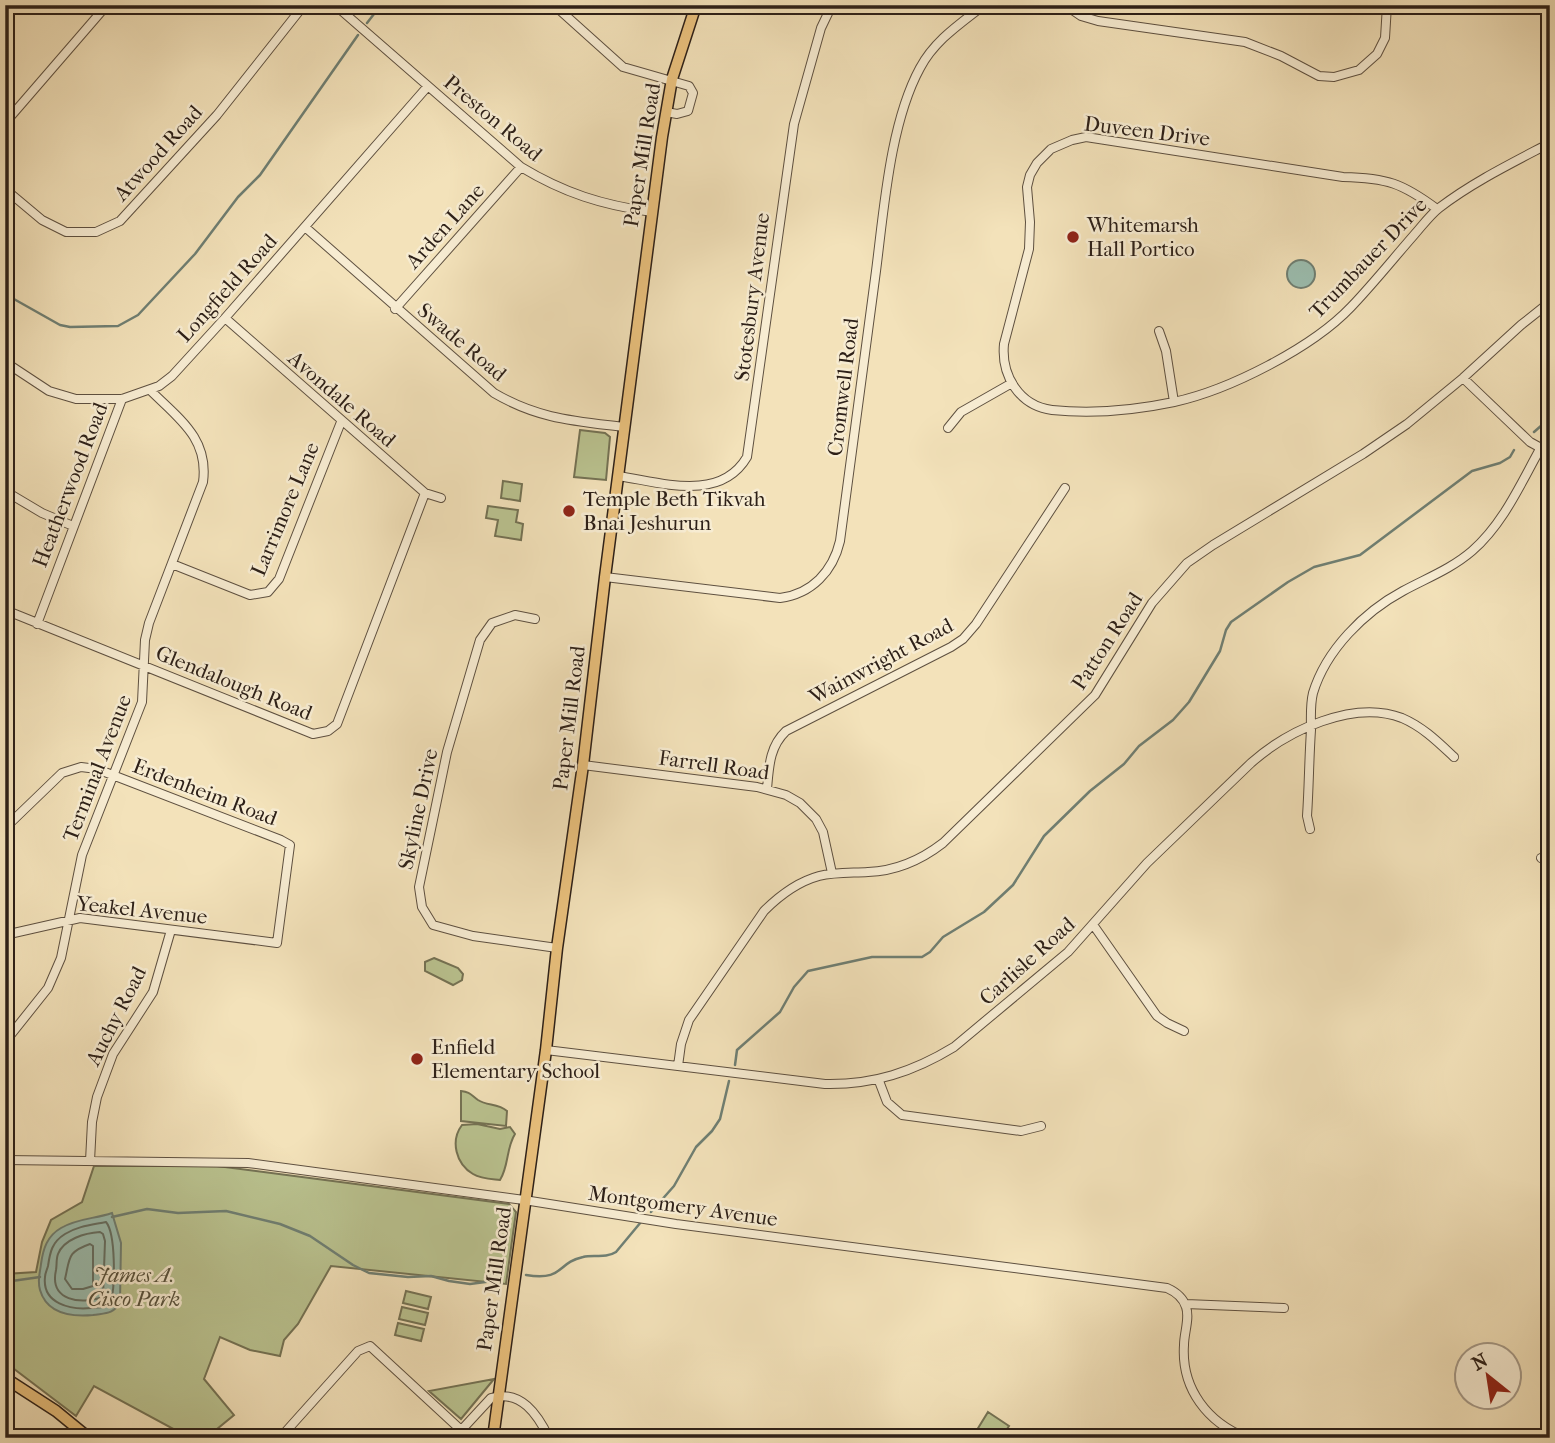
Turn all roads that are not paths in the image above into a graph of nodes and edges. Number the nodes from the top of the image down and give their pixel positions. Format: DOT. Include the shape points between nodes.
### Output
graph roads {
  1 [pos="107,5"];
  2 [pos="304,5"];
  3 [pos="335,5"];
  4 [pos="554,5"];
  5 [pos="696,5"];
  6 [pos="832,5"];
  7 [pos="984,5"];
  8 [pos="1065,5"];
  9 [pos="1387,5"];
  10 [pos="672,79"];
  11 [pos="428,86"];
  12 [pos="666,112"];
  13 [pos="5,123"];
  14 [pos="1550,143"];
  15 [pos="521,167"];
  16 [pos="5,189"];
  17 [pos="1437,209"];
  18 [pos="652,212"];
  19 [pos="305,228"];
  20 [pos="1550,302"];
  21 [pos="395,309"];
  22 [pos="225,318"];
  23 [pos="1159,331"];
  24 [pos="5,362"];
  25 [pos="1463,378"];
  26 [pos="1012,383"];
  27 [pos="150,390"];
  28 [pos="122,399"];
  29 [pos="1174,402"];
  30 [pos="341,422"];
  31 [pos="624,426"];
  32 [pos="948,428"];
  33 [pos="1540,449"];
  34 [pos="1550,453"];
  35 [pos="618,476"];
  36 [pos="1065,488"];
  37 [pos="5,491"];
  38 [pos="425,494"];
  39 [pos="440,498"];
  40 [pos="73,526"];
  41 [pos="172,564"];
  42 [pos="604,577"];
  43 [pos="5,610"];
  44 [pos="535,619"];
  45 [pos="37,624"];
  46 [pos="144,666"];
  47 [pos="1311,724"];
  48 [pos="1454,757"];
  49 [pos="583,765"];
  50 [pos="113,776"];
  51 [pos="767,789"];
  52 [pos="5,828"];
  53 [pos="1310,829"];
  54 [pos="832,873"];
  55 [pos="69,919"];
  56 [pos="1094,926"];
  57 [pos="171,930"];
  58 [pos="5,935"];
  59 [pos="277,943"];
  60 [pos="557,948"];
  61 [pos="1184,1031"];
  62 [pos="5,1042"];
  63 [pos="546,1049"];
  64 [pos="678,1066"];
  65 [pos="879,1081"];
  66 [pos="1041,1126"];
  67 [pos="5,1160"];
  68 [pos="90,1161"];
  69 [pos="524,1200"];
  70 [pos="1186,1304"];
  71 [pos="1284,1308"];
  72 [pos="5,1378"];
  73 [pos="498,1396"];
  74 [pos="461,1430"];
  75 [pos="89,1438"];
  76 [pos="280,1438"];
  77 [pos="454,1438"];
  78 [pos="493,1438"];
  79 [pos="549,1438"];
  80 [pos="1247,1438"];
  1 -- 13 [label="street"];
  2 -- 16 [label="street, Atwood Road" via="217,115 120,221 96,232 66,232 41,220"];
  3 -- 11 [label="street, Preston Road"];
  4 -- 10 [label="street" via="623,67"];
  5 -- 10 [label="main road, Paper Mill Road"];
  6 -- 35 [label="street, Stotesbury Avenue" via="821,28 792,134 747,457 731,476 705,486"];
  7 -- 42 [label="street, Cromwell Road" via="929,53 907,97 888,173 840,541 826,574 805,590 780,598"];
  8 -- 9 [label="street" via="1098,21 1257,46 1326,77 1351,73 1372,61 1385,38"];
  10 -- 12 [label="main road, Paper Mill Road"];
  10 -- 12 [label="street" via="690,86 693,93 688,111"];
  11 -- 15 [label="street, Preston Road"];
  11 -- 19 [label="street, Longfield Road"];
  12 -- 18 [label="main road, Paper Mill Road"];
  14 -- 17 [label="street, Trumbauer Drive"];
  15 -- 18 [label="street, Preston Road" via="573,194"];
  15 -- 21 [label="street, Arden Lane"];
  17 -- 26 [label="street, Duveen Drive" via="1413,191 1374,178 1086,137 1065,142 1041,158 1028,181 1028,249 1003,354"];
  17 -- 29 [label="street, Trumbauer Drive" via="1350,309 1312,340 1237,379"];
  18 -- 31 [label="main road, Paper Mill Road"];
  19 -- 21 [label="street, Swade Road"];
  19 -- 22 [label="street, Longfield Road"];
  20 -- 25 [label="street, Patton Road"];
  21 -- 31 [label="street, Swade Road" via="504,399 549,417"];
  22 -- 27 [label="street, Longfield Road" via="172,376"];
  22 -- 30 [label="street, Avondale Road"];
  23 -- 29 [label="street"];
  24 -- 28 [label="street, Longfield Road" via="64,397"];
  25 -- 33 [label="street"];
  25 -- 54 [label="street, Patton Road" via="1383,441 1187,563 1152,603 1095,695 943,843 898,867"];
  26 -- 29 [label="street, Trumbauer Drive" via="1032,404 1047,409 1104,410"];
  26 -- 32 [label="street" via="961,412"];
  27 -- 28 [label="street, Longfield Road"];
  27 -- 41 [label="street, Terminal Avenue" via="194,435 204,460 203,482"];
  28 -- 40 [label="street, Heatherwood Road"];
  30 -- 38 [label="street, Avondale Road"];
  30 -- 41 [label="street, Larrimore Lane" via="279,579 268,592 250,595"];
  31 -- 35 [label="main road, Paper Mill Road"];
  33 -- 34 [label="street"];
  33 -- 47 [label="street" via="1485,539 1450,568 1375,608 1340,644 1316,685"];
  35 -- 42 [label="main road, Paper Mill Road"];
  36 -- 51 [label="street, Wainwright Road" via="967,635 786,731 772,751"];
  37 -- 40 [label="street"];
  38 -- 39 [label="street, Avondale Road"];
  38 -- 46 [label="street, Glendalough Road" via="334,729 313,734"];
  40 -- 45 [label="street, Heatherwood Road"];
  41 -- 46 [label="street, Terminal Avenue" via="149,624"];
  42 -- 49 [label="main road, Paper Mill Road"];
  43 -- 45 [label="street, Glendalough Road"];
  44 -- 60 [label="street, Skyline Drive" via="515,615 492,623 480,639 447,752 419,887 422,907 433,925 472,936"];
  45 -- 46 [label="street, Glendalough Road"];
  46 -- 50 [label="street, Terminal Avenue" via="142,702"];
  47 -- 48 [label="street, Carlisle Road" via="1365,714 1394,716 1421,728"];
  47 -- 53 [label="street"];
  47 -- 56 [label="street, Carlisle Road" via="1251,763 1147,863"];
  49 -- 51 [label="street, Farrell Road"];
  49 -- 60 [label="main road, Paper Mill Road"];
  50 -- 52 [label="street, Erdenheim Road" via="86,766 68,769"];
  50 -- 55 [label="street, Terminal Avenue" via="82,855"];
  50 -- 59 [label="street, Erdenheim Road" via="290,845"];
  51 -- 54 [label="street, Farrell Road" via="795,800 816,819"];
  54 -- 64 [label="street, Patton Road" via="794,887 764,911 689,1020"];
  55 -- 57 [label="street, Yeakel Avenue"];
  55 -- 58 [label="street, Yeakel Avenue"];
  55 -- 62 [label="street, Terminal Avenue" via="61,958 48,988"];
  56 -- 61 [label="street" via="1157,1016"];
  56 -- 65 [label="street, Carlisle Road" via="954,1047 918,1068"];
  57 -- 59 [label="street, Yeakel Avenue"];
  57 -- 68 [label="street, Auchy Road" via="153,992 113,1054 97,1097"];
  60 -- 63 [label="main road, Paper Mill Road"];
  63 -- 64 [label="street, Carlisle Road"];
  63 -- 69 [label="main road, Paper Mill Road"];
  64 -- 65 [label="street, Carlisle Road" via="825,1084"];
  65 -- 66 [label="street" via="889,1105 908,1117 1021,1131"];
  67 -- 68 [label="street, Montgomery Avenue"];
  68 -- 69 [label="street, Montgomery Avenue" via="248,1163"];
  69 -- 70 [label="street, Montgomery Avenue" via="1157,1286 1174,1292"];
  69 -- 73 [label="main road, Paper Mill Road"];
  70 -- 71 [label="street"];
  70 -- 80 [label="street" via="1184,1362 1194,1395 1217,1422"];
  72 -- 75 [label="main road"];
  73 -- 74 [label="street"];
  73 -- 78 [label="main road, Paper Mill Road"];
  73 -- 79 [label="street" via="528,1405"];
  74 -- 76 [label="street" via="370,1346 358,1351"];
  74 -- 77 [label="street"];
}
